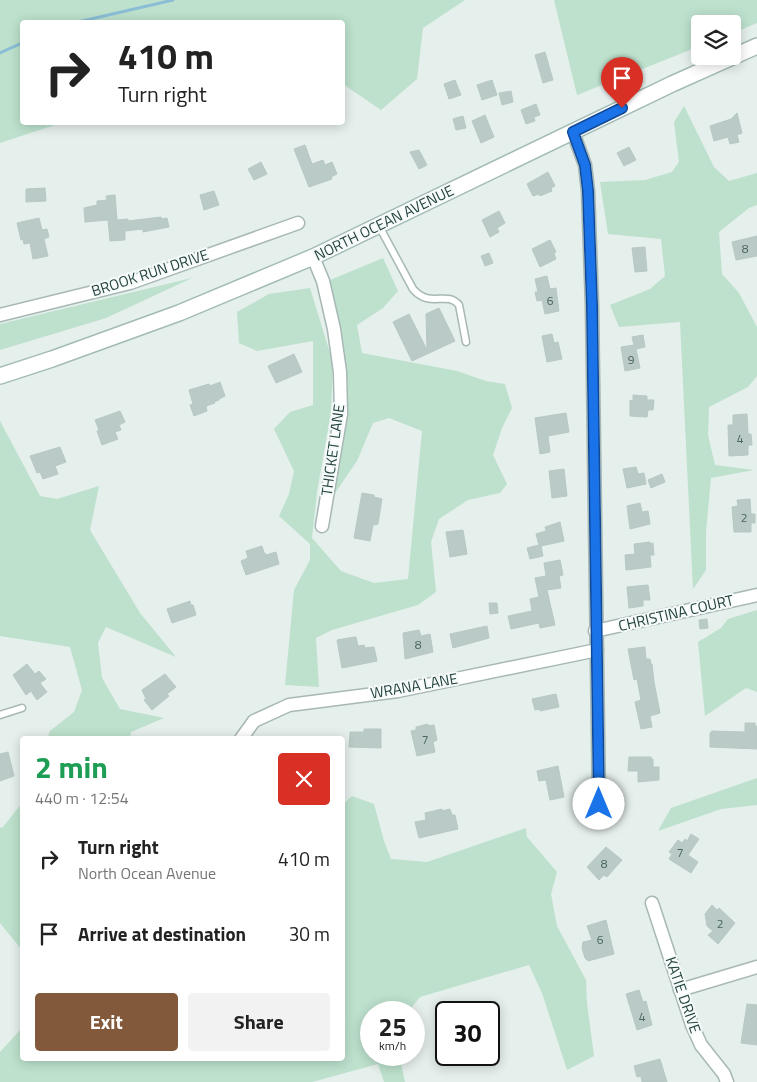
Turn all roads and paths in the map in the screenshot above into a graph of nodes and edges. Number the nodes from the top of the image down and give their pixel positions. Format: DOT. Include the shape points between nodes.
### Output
graph roads {
  1 [pos="757,46"];
  2 [pos="573,132"];
  3 [pos="298,223"];
  4 [pos="379,226"];
  5 [pos="312,257"];
  6 [pos="0,315"];
  7 [pos="466,342"];
  8 [pos="0,376"];
  9 [pos="322,526"];
  10 [pos="757,594"];
  11 [pos="596,631"];
  12 [pos="598,650"];
  13 [pos="22,708"];
  14 [pos="0,715"];
  15 [pos="242,736"];
  16 [pos="599,804"];
  17 [pos="652,903"];
  18 [pos="757,967"];
  19 [pos="680,990"];
  20 [pos="727,1082"];
  1 -- 2 [label="main road, NORTH OCEAN AVENUE"];
  2 -- 4 [label="main road, NORTH OCEAN AVENUE"];
  2 -- 11 [label="street" via="585,165 588,191"];
  3 -- 6 [label="street, BROOK RUN DRIVE" via="130,282"];
  4 -- 5 [label="main road, NORTH OCEAN AVENUE"];
  4 -- 7 [label="lane" via="418,295 424,299 451,299 459,305"];
  5 -- 8 [label="main road, NORTH OCEAN AVENUE" via="170,316"];
  5 -- 9 [label="street, THICKET LANE" via="323,281 340,372 341,414"];
  10 -- 11 [label="street, CHRISTINA COURT"];
  11 -- 12 [label="street"];
  12 -- 15 [label="street, WRANA LANE" via="398,691 289,705 254,721"];
  12 -- 16 [label="street"];
  13 -- 14 [label="lane"];
  17 -- 19 [label="street, KATIE DRIVE"];
  18 -- 19 [label="street"];
  19 -- 20 [label="street, KATIE DRIVE" via="692,1026"];
}
